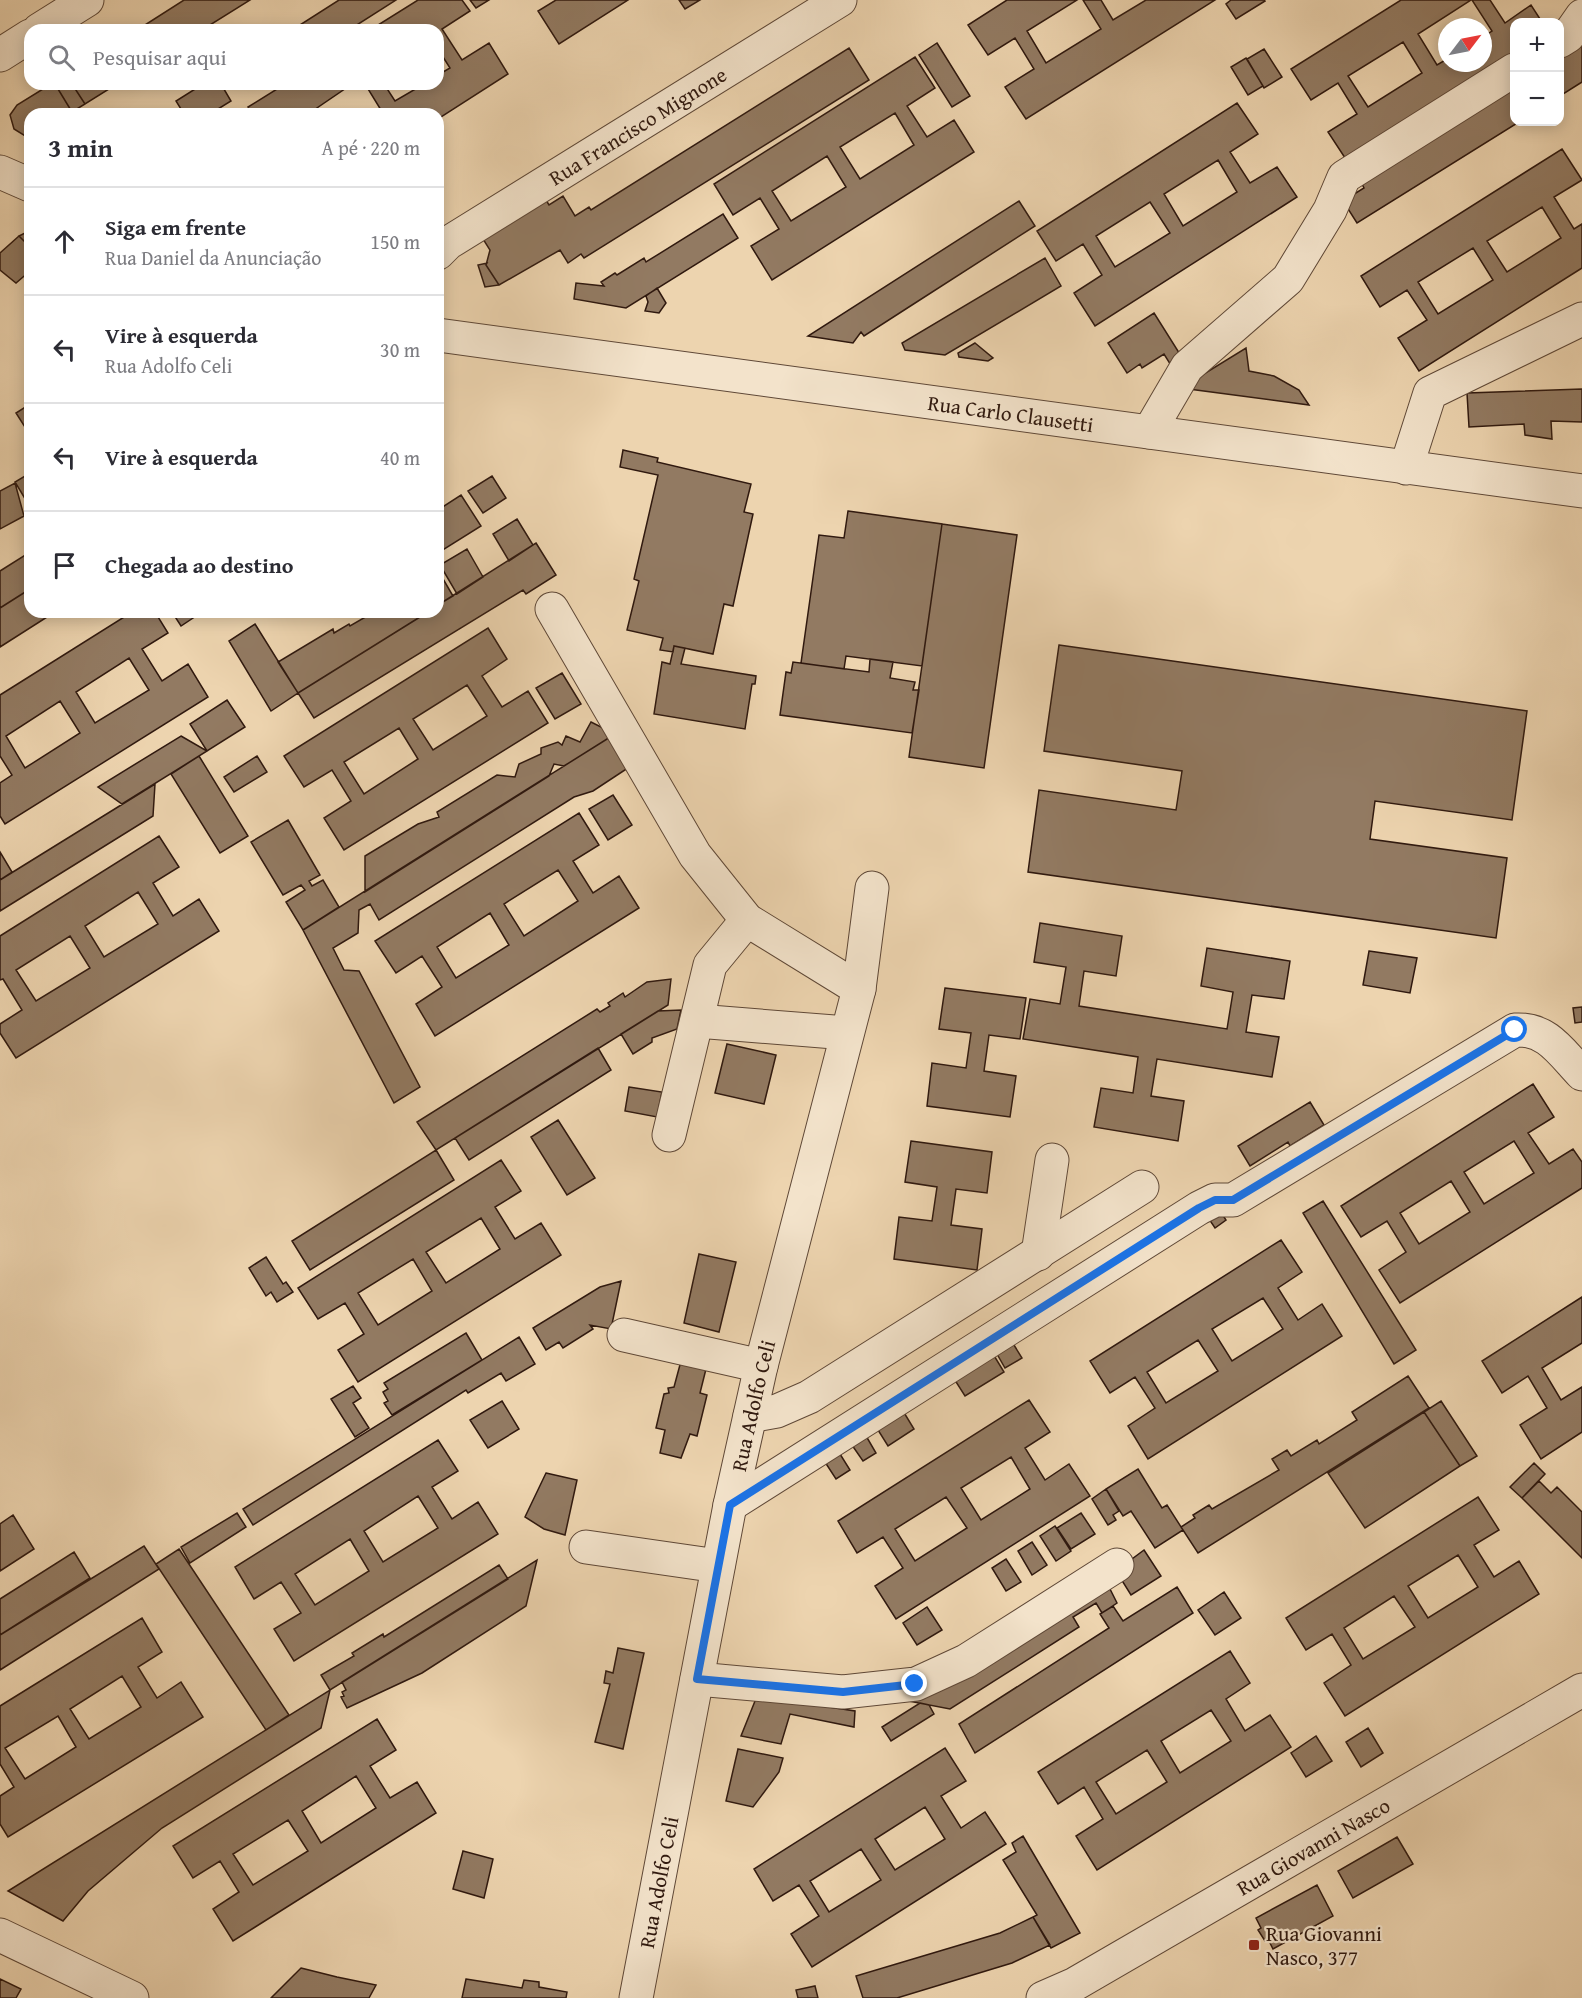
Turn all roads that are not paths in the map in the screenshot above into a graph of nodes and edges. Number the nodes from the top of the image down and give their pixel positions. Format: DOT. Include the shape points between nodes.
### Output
graph roads {
  1 [pos="87,0"];
  2 [pos="840,0"];
  3 [pos="1582,15"];
  4 [pos="49,24"];
  5 [pos="1564,38"];
  6 [pos="24,40"];
  7 [pos="0,55"];
  8 [pos="1512,72"];
  9 [pos="0,172"];
  10 [pos="24,182"];
  11 [pos="444,247"];
  12 [pos="1582,319"];
  13 [pos="444,336"];
  14 [pos="1149,432"];
  15 [pos="1406,468"];
  16 [pos="1582,491"];
  17 [pos="552,609"];
  18 [pos="872,888"];
  19 [pos="747,920"];
  20 [pos="859,989"];
  21 [pos="697,1021"];
  22 [pos="847,1033"];
  23 [pos="1582,1074"];
  24 [pos="669,1135"];
  25 [pos="1052,1160"];
  26 [pos="1142,1187"];
  27 [pos="1038,1254"];
  28 [pos="624,1335"];
  29 [pos="761,1366"];
  30 [pos="750,1416"];
  31 [pos="730,1505"];
  32 [pos="586,1547"];
  33 [pos="1117,1565"];
  34 [pos="718,1566"];
  35 [pos="697,1679"];
  36 [pos="1582,1690"];
  37 [pos="0,1935"];
  38 [pos="132,1998"];
  39 [pos="636,1998"];
  40 [pos="1043,1998"];
  1 -- 4 [label="street"];
  2 -- 11 [label="street, Rua Francisco Mignone"];
  3 -- 5 [label="street"];
  6 -- 7 [label="street"];
  8 -- 14 [label="street" via="1344,177 1330,210 1288,279 1187,367"];
  9 -- 10 [label="street"];
  12 -- 15 [label="street" via="1430,393"];
  13 -- 14 [label="street, Rua Carlo Clausetti"];
  14 -- 15 [label="street, Rua Carlo Clausetti"];
  15 -- 16 [label="street, Rua Carlo Clausetti"];
  17 -- 19 [label="street" via="695,855"];
  18 -- 20 [label="street, Rua Adolfo Celi"];
  19 -- 20 [label="street"];
  19 -- 21 [label="street" via="711,965"];
  20 -- 22 [label="street, Rua Adolfo Celi"];
  21 -- 22 [label="street"];
  21 -- 24 [label="street"];
  22 -- 29 [label="street, Rua Adolfo Celi"];
  23 -- 31 [label="street" via="1547,1038 1531,1029 1515,1030 1233,1200 1215,1200 1199,1208"];
  25 -- 27 [label="street"];
  26 -- 27 [label="street"];
  27 -- 30 [label="street" via="809,1397 777,1411"];
  28 -- 29 [label="street"];
  29 -- 30 [label="street, Rua Adolfo Celi"];
  30 -- 31 [label="street, Rua Adolfo Celi"];
  31 -- 34 [label="street, Rua Adolfo Celi"];
  32 -- 34 [label="street"];
  33 -- 35 [label="street" via="966,1661 915,1684 843,1692"];
  34 -- 35 [label="street, Rua Adolfo Celi"];
  35 -- 39 [label="street, Rua Adolfo Celi"];
  36 -- 40 [label="street, Rua Giovanni Nasco" via="1085,1978"];
  37 -- 38 [label="street"];
}
